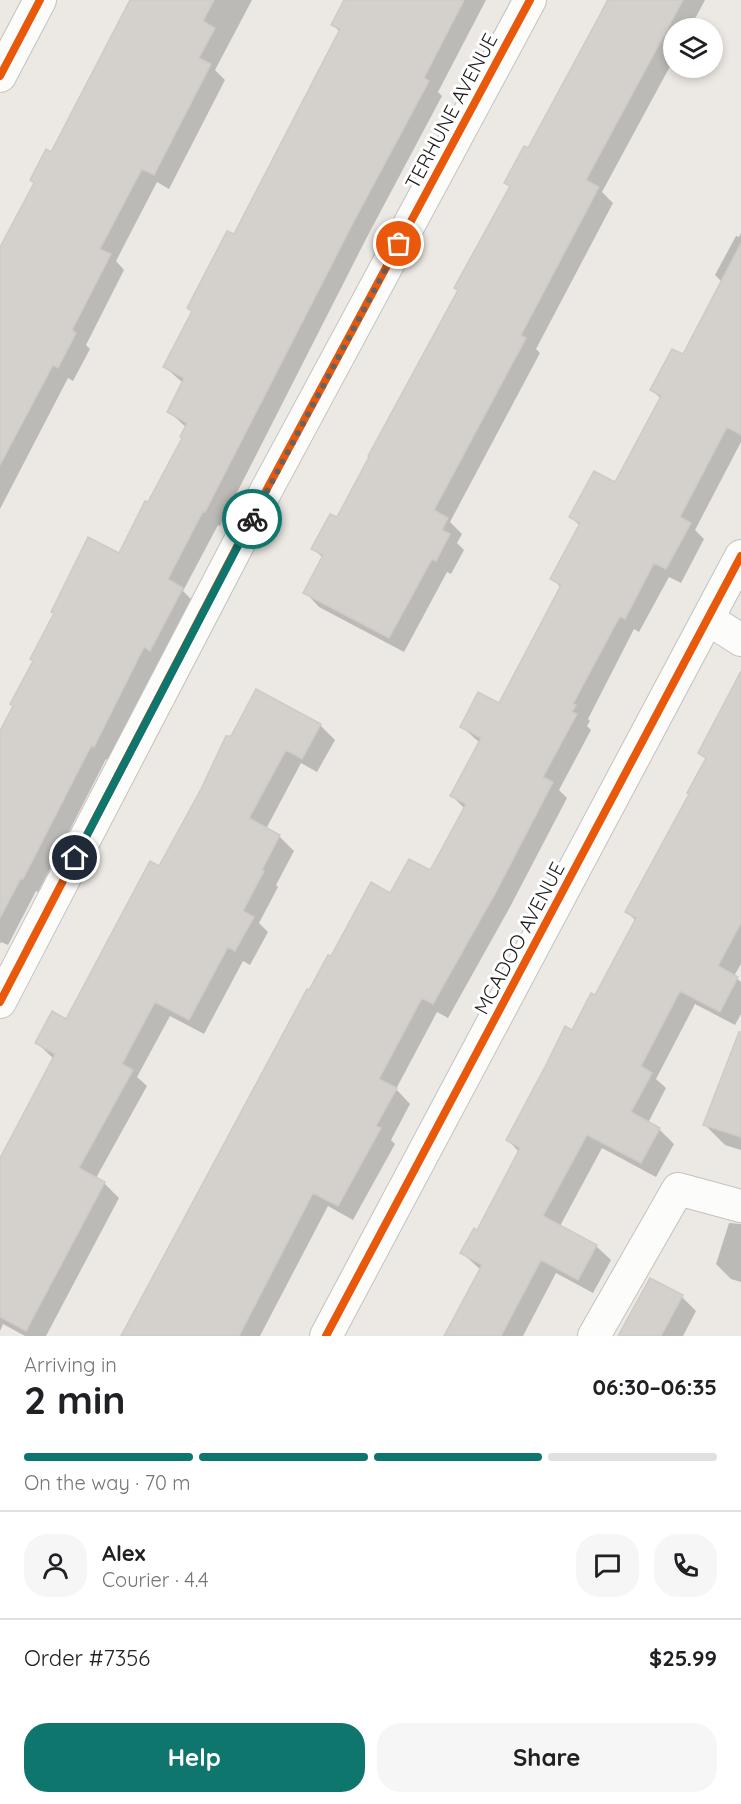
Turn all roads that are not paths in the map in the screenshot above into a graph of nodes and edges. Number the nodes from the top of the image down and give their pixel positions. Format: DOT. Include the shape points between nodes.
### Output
graph roads {
  1 [pos="40,0"];
  2 [pos="530,0"];
  3 [pos="0,76"];
  4 [pos="741,556"];
  5 [pos="708,619"];
  6 [pos="741,640"];
  7 [pos="0,1002"];
  8 [pos="741,1206"];
  9 [pos="326,1336"];
  10 [pos="594,1336"];
  1 -- 3 [label="street"];
  2 -- 7 [label="street, TERHUNE AVENUE" via="268,487"];
  4 -- 5 [label="street, MCADOO AVENUE"];
  5 -- 6 [label="street"];
  5 -- 9 [label="street, MCADOO AVENUE"];
  8 -- 10 [label="street" via="678,1189"];
}
